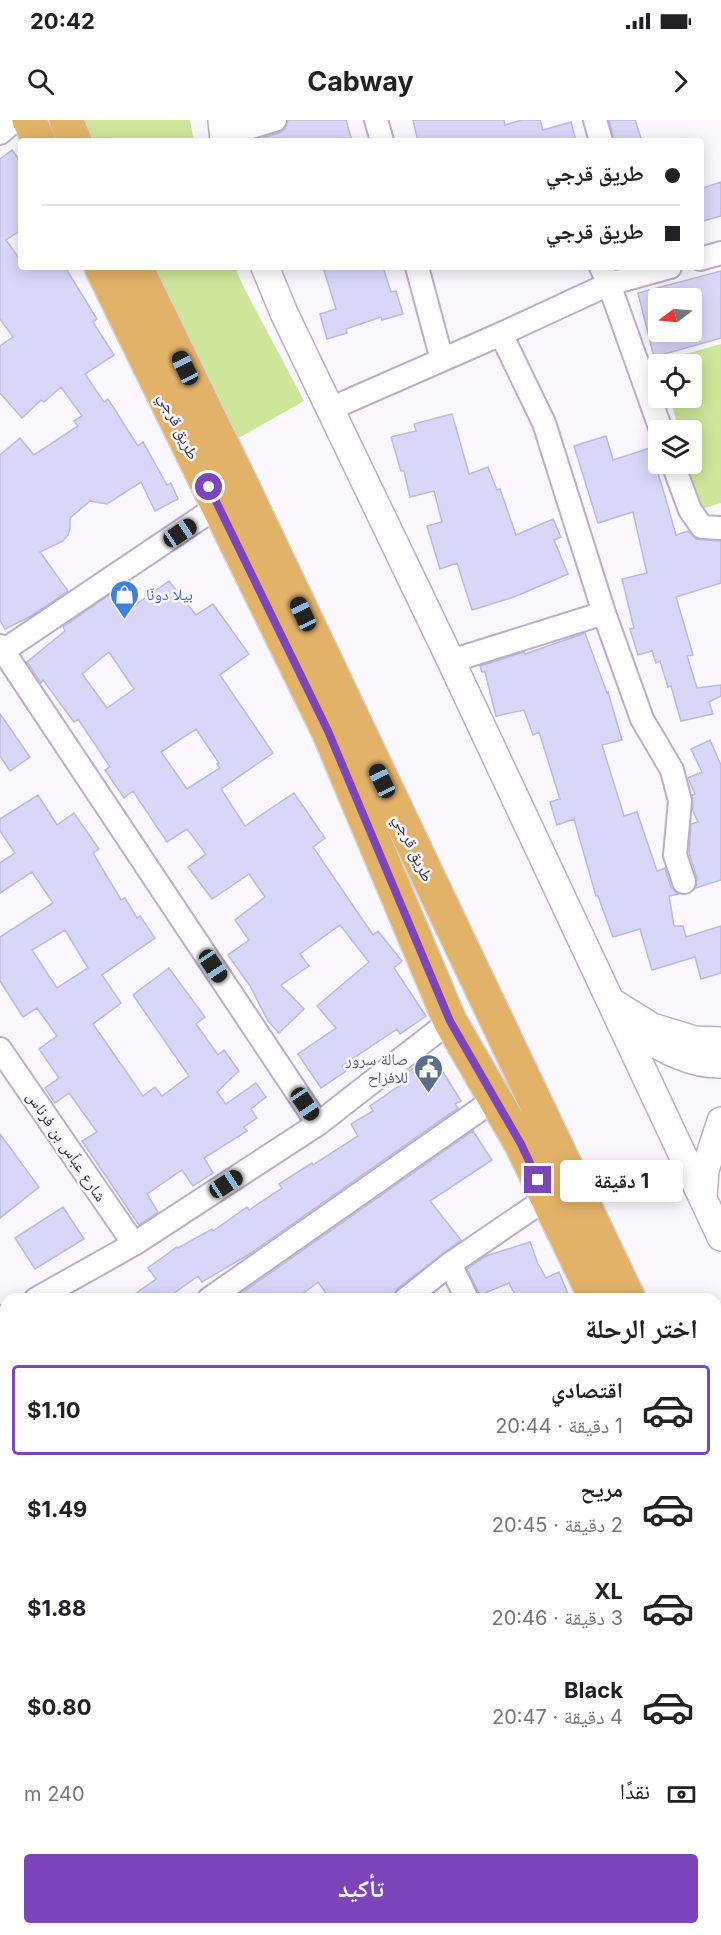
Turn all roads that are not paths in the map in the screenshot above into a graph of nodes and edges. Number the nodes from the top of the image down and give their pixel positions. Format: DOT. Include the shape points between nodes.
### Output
graph roads {
  1 [pos="15,120"];
  2 [pos="29,120"];
  3 [pos="66,120"];
  4 [pos="275,120"];
  5 [pos="376,120"];
  6 [pos="595,120"];
  7 [pos="223,132"];
  8 [pos="0,133"];
  9 [pos="38,138"];
  10 [pos="74,138"];
  11 [pos="381,138"];
  12 [pos="600,138"];
  13 [pos="721,253"];
  14 [pos="704,258"];
  15 [pos="103,270"];
  16 [pos="137,270"];
  17 [pos="266,270"];
  18 [pos="418,270"];
  19 [pos="646,270"];
  20 [pos="605,275"];
  21 [pos="501,334"];
  22 [pos="442,360"];
  23 [pos="330,409"];
  24 [pos="657,420"];
  25 [pos="677,474"];
  26 [pos="231,498"];
  27 [pos="721,528"];
  28 [pos="604,613"];
  29 [pos="1,650"];
  30 [pos="451,661"];
  31 [pos="684,882"];
  32 [pos="615,1009"];
  33 [pos="450,1021"];
  34 [pos="721,1041"];
  35 [pos="0,1049"];
  36 [pos="721,1064"];
  37 [pos="495,1099"];
  38 [pos="721,1121"];
  39 [pos="318,1124"];
  40 [pos="721,1175"];
  41 [pos="547,1198"];
  42 [pos="703,1198"];
  43 [pos="718,1231"];
  44 [pos="134,1244"];
  45 [pos="450,1264"];
  46 [pos="47,1293"];
  47 [pos="218,1293"];
  48 [pos="414,1293"];
  49 [pos="463,1293"];
  50 [pos="593,1293"];
  51 [pos="626,1293"];
  1 -- 8 [label="street"];
  2 -- 9 [label="highway"];
  3 -- 10 [label="highway"];
  4 -- 7 [label="street"];
  5 -- 11 [label="street"];
  6 -- 12 [label="street"];
  13 -- 14 [label="street"];
  15 -- 26 [label="highway, طريق قرجي"];
  16 -- 26 [label="highway, طريق قرجي"];
  17 -- 23 [label="street"];
  18 -- 22 [label="street"];
  19 -- 20 [label="street"];
  20 -- 21 [label="street"];
  20 -- 24 [label="street"];
  21 -- 22 [label="street"];
  21 -- 28 [label="street" via="544,423"];
  22 -- 23 [label="street"];
  23 -- 30 [label="street"];
  25 -- 27 [label="street" via="690,510 702,527"];
  26 -- 29 [label="street"];
  26 -- 33 [label="highway, طريق قرجي"];
  26 -- 51 [label="highway, طريق قرجي"];
  28 -- 30 [label="street"];
  28 -- 31 [label="street" via="642,719 672,770 680,801 675,855"];
  29 -- 39 [label="street"];
  30 -- 32 [label="street"];
  32 -- 34 [label="street" via="652,1027 695,1040"];
  32 -- 36 [label="street" via="643,1036 672,1053"];
  32 -- 42 [label="street"];
  33 -- 37 [label="highway, طريق قرجي"];
  33 -- 39 [label="street"];
  35 -- 44 [label="street, شارع عباّس بن فرناس"];
  37 -- 41 [label="highway, طريق قرجي"];
  37 -- 47 [label="street"];
  38 -- 42 [label="street" via="705,1170"];
  39 -- 44 [label="street"];
  40 -- 43 [label="street"];
  41 -- 45 [label="street"];
  41 -- 50 [label="highway, طريق قرجي"];
  42 -- 43 [label="street"];
  44 -- 46 [label="street"];
  45 -- 48 [label="street"];
  45 -- 49 [label="street"];
}
